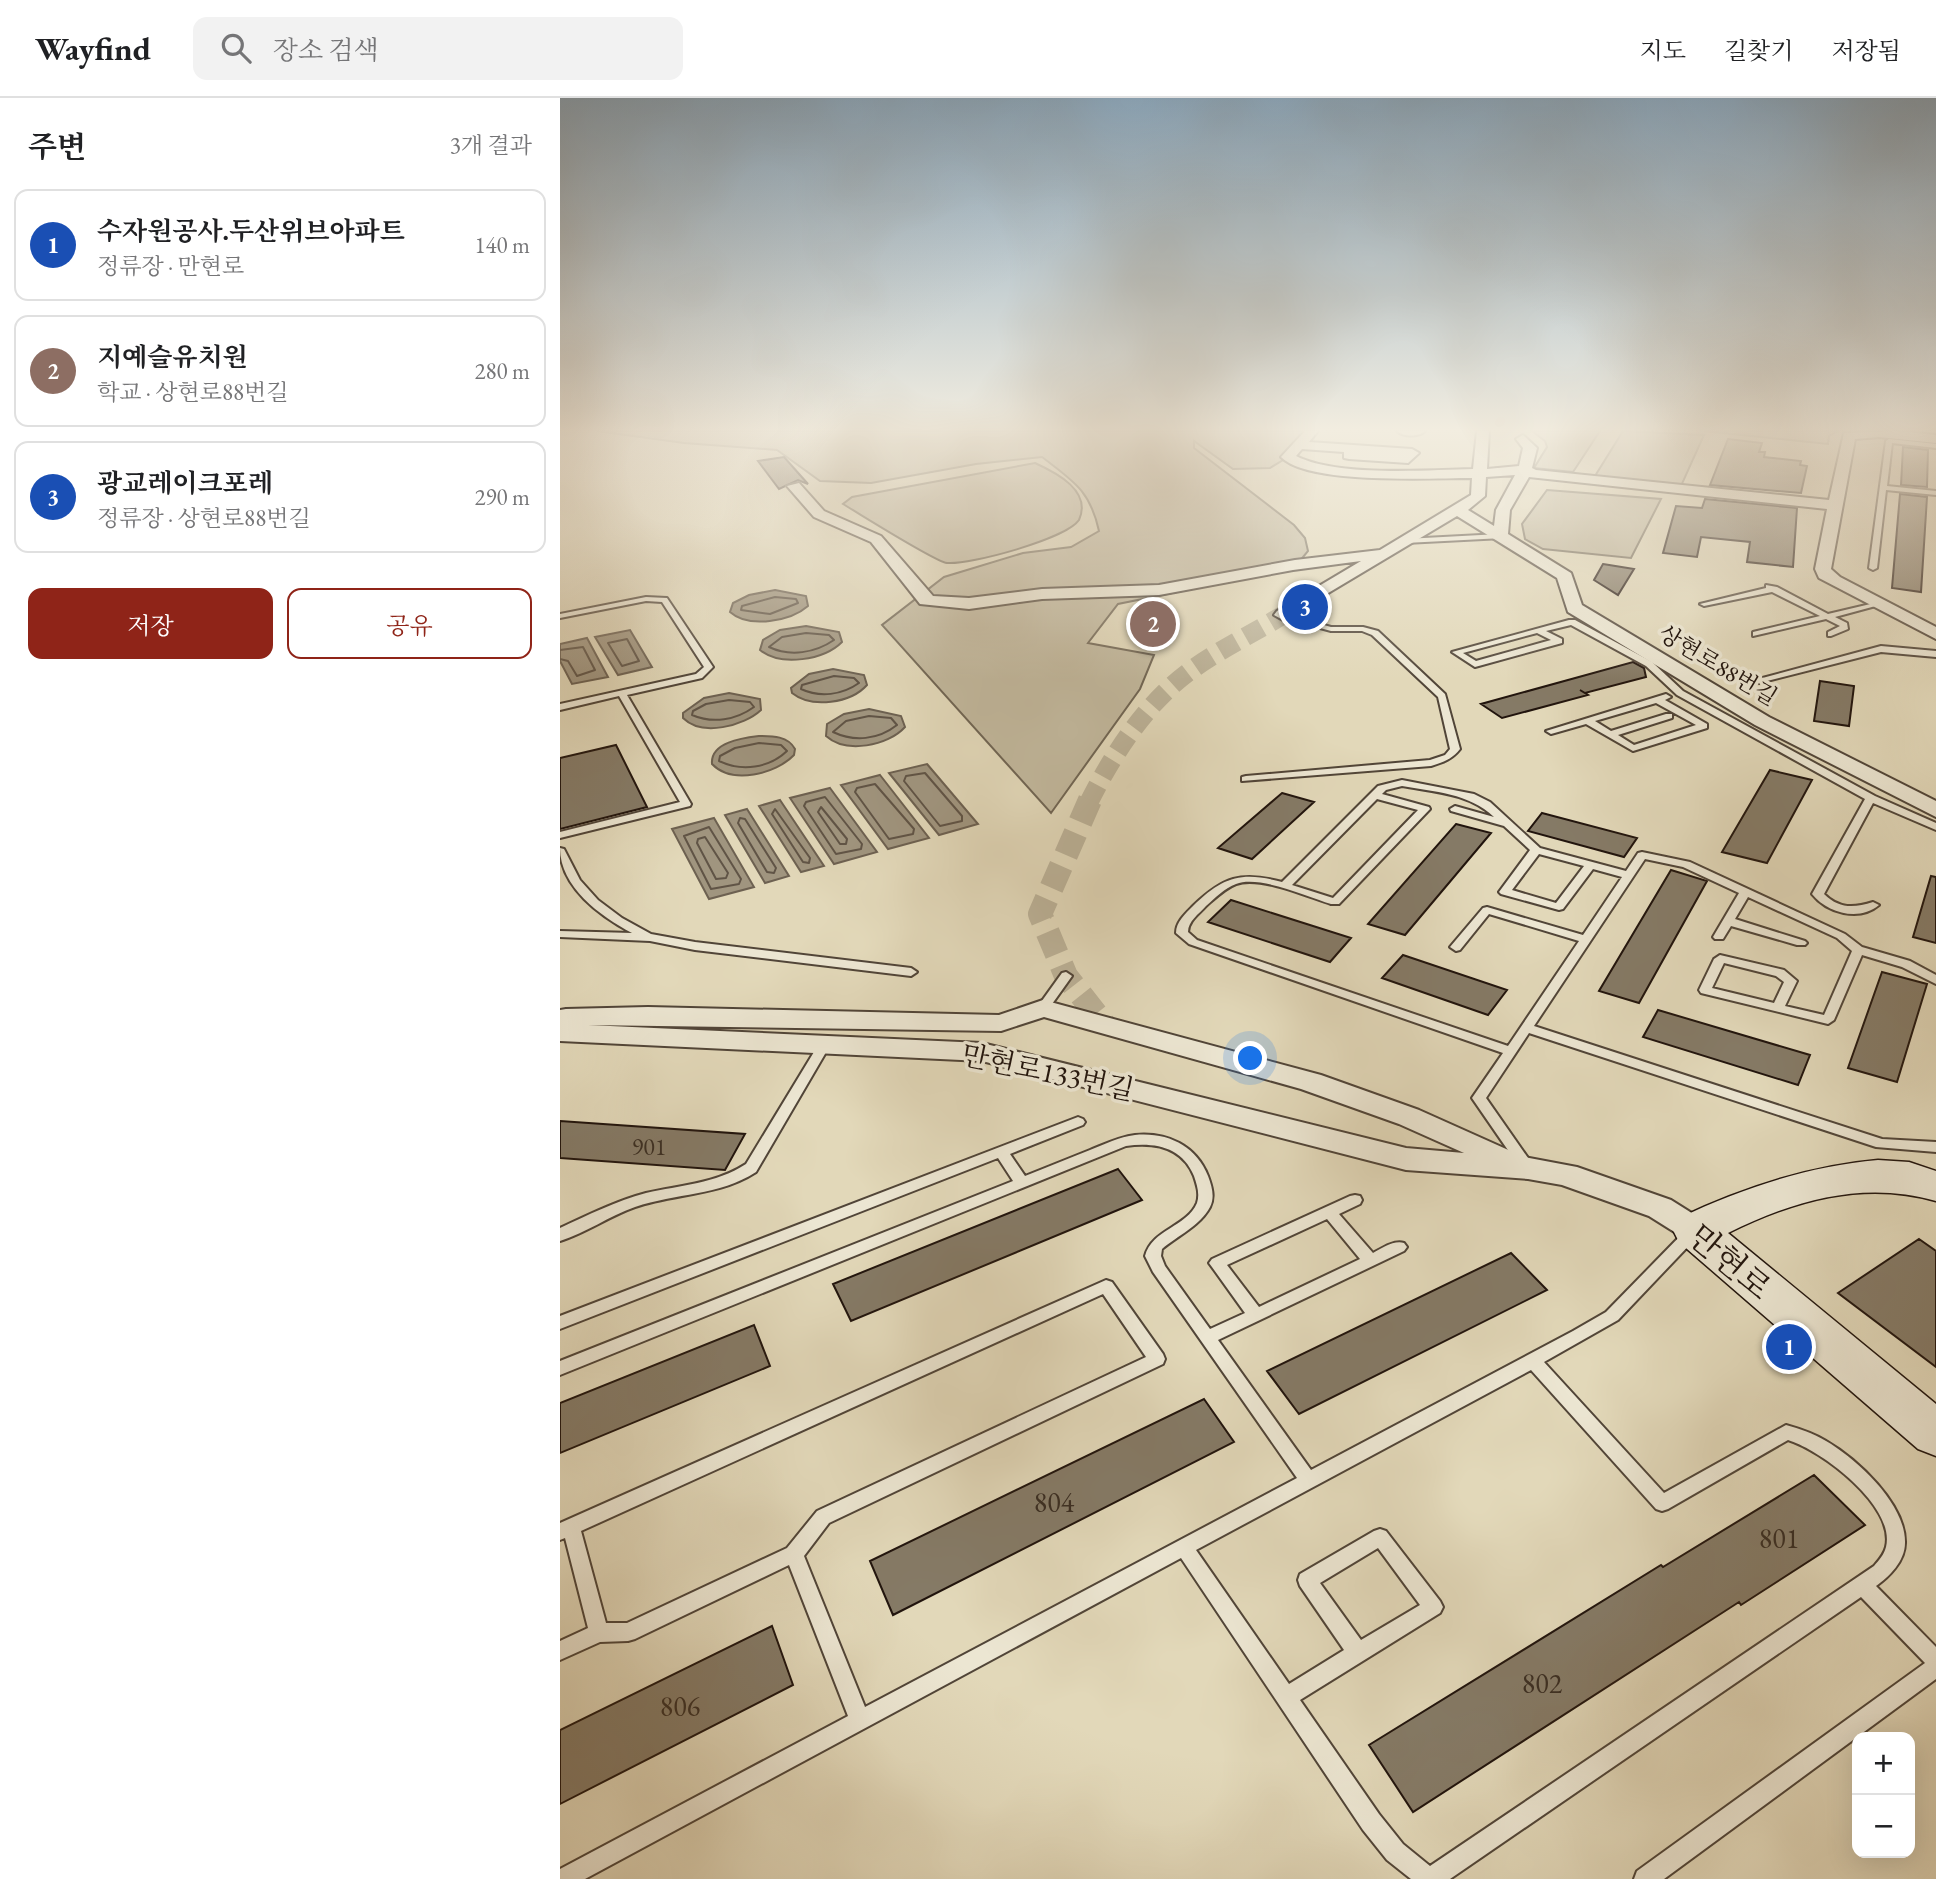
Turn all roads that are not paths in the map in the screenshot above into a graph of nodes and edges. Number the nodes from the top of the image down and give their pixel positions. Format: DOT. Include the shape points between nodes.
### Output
graph roads {
  1 [pos="819,514"];
  2 [pos="1455,514"];
  3 [pos="1462,514"];
  4 [pos="1503,514"];
  5 [pos="1834,514"];
  6 [pos="1879,514"];
  7 [pos="1500,537"];
  8 [pos="1405,541"];
  9 [pos="1387,552"];
  10 [pos="1312,562"];
  11 [pos="1873,568"];
  12 [pos="1771,588"];
  13 [pos="1194,603"];
  14 [pos="1704,604"];
  15 [pos="1879,604"];
  16 [pos="1283,615"];
  17 [pos="560,616"];
  18 [pos="1829,616"];
  19 [pos="1539,631"];
  20 [pos="1756,634"];
  21 [pos="1831,634"];
  22 [pos="1936,634"];
  23 [pos="1936,654"];
  24 [pos="1759,680"];
  25 [pos="621,693"];
  26 [pos="1680,693"];
  27 [pos="1658,700"];
  28 [pos="560,707"];
  29 [pos="1669,716"];
  30 [pos="1587,720"];
  31 [pos="1551,731"];
  32 [pos="1610,734"];
  33 [pos="1246,779"];
  34 [pos="1376,795"];
  35 [pos="1871,798"];
  36 [pos="1455,809"];
  37 [pos="1936,810"];
  38 [pos="1505,823"];
  39 [pos="1936,827"];
  40 [pos="560,835"];
  41 [pos="1536,850"];
  42 [pos="560,852"];
  43 [pos="1590,865"];
  44 [pos="1629,875"];
  45 [pos="1284,886"];
  46 [pos="1746,891"];
  47 [pos="1873,905"];
  48 [pos="1728,921"];
  49 [pos="560,934"];
  50 [pos="1719,936"];
  51 [pos="650,937"];
  52 [pos="1585,939"];
  53 [pos="1801,943"];
  54 [pos="1456,947"];
  55 [pos="1858,950"];
  56 [pos="911,972"];
  57 [pos="1066,976"];
  58 [pos="1936,980"];
  59 [pos="1043,1007"];
  60 [pos="1778,1008"];
  61 [pos="560,1017"];
  62 [pos="1525,1027"];
  63 [pos="560,1032"];
  64 [pos="823,1047"];
  65 [pos="1510,1051"];
  66 [pos="1078,1122"];
  67 [pos="1936,1147"];
  68 [pos="1001,1152"];
  69 [pos="1528,1168"];
  70 [pos="1022,1182"];
  71 [pos="1936,1186"];
  72 [pos="1355,1200"];
  73 [pos="1329,1212"];
  74 [pos="1695,1230"];
  75 [pos="560,1235"];
  76 [pos="1399,1247"];
  77 [pos="1370,1260"];
  78 [pos="1256,1315"];
  79 [pos="560,1323"];
  80 [pos="1207,1338"];
  81 [pos="1533,1361"];
  82 [pos="560,1368"];
  83 [pos="1936,1434"];
  84 [pos="1309,1481"];
  85 [pos="566,1529"];
  86 [pos="1184,1547"];
  87 [pos="794,1554"];
  88 [pos="1862,1585"];
  89 [pos="599,1633"];
  90 [pos="560,1651"];
  91 [pos="1358,1653"];
  92 [pos="1936,1661"];
  93 [pos="1936,1667"];
  94 [pos="1286,1697"];
  95 [pos="860,1720"];
  96 [pos="563,1879"];
  97 [pos="1430,1879"];
  98 [pos="1645,1879"];
  1 -- 10 [label="street" via="876,539 933,603 1175,588"];
  2 -- 8 [label="street"];
  3 -- 7 [label="street, 상현로88번길"];
  4 -- 7 [label="street"];
  5 -- 15 [label="street" via="1825,575"];
  6 -- 11 [label="lane"];
  7 -- 8 [label="lane"];
  7 -- 37 [label="street, 상현로88번길" via="1565,576 1574,608 1762,721"];
  8 -- 9 [label="street"];
  9 -- 10 [label="street"];
  9 -- 16 [label="street"];
  10 -- 13 [label="street" via="1205,594"];
  12 -- 14 [label="lane"];
  12 -- 18 [label="lane"];
  15 -- 18 [label="lane"];
  15 -- 22 [label="street"];
  16 -- 33 [label="lane" via="1331,629 1375,633 1442,696 1455,749 1431,763"];
  17 -- 25 [label="lane" via="646,599 664,600 709,667 699,676"];
  18 -- 20 [label="lane"];
  18 -- 21 [label="lane" via="1844,625"];
  19 -- 19 [label="lane" via="1468,649 1456,652 1475,664 1559,641"];
  19 -- 26 [label="lane" via="1572,622 1649,664"];
  23 -- 24 [label="lane" via="1881,649"];
  25 -- 28 [label="lane"];
  25 -- 40 [label="lane" via="686,804"];
  26 -- 27 [label="lane"];
  26 -- 35 [label="lane"];
  27 -- 30 [label="lane"];
  27 -- 32 [label="lane" via="1704,726 1633,748"];
  29 -- 32 [label="lane"];
  30 -- 31 [label="lane"];
  30 -- 32 [label="lane"];
  34 -- 38 [label="lane" via="1391,785 1410,783 1480,800"];
  34 -- 45 [label="lane"];
  34 -- 45 [label="lane" via="1425,809 1335,902"];
  35 -- 39 [label="lane"];
  35 -- 47 [label="lane" via="1818,894 1842,909 1866,910"];
  36 -- 38 [label="lane"];
  38 -- 41 [label="lane"];
  41 -- 43 [label="lane"];
  41 -- 43 [label="lane" via="1504,892 1559,907"];
  42 -- 51 [label="lane" via="595,905"];
  43 -- 44 [label="lane"];
  44 -- 46 [label="lane" via="1642,855 1652,855 1686,864"];
  44 -- 52 [label="lane"];
  45 -- 65 [label="lane" via="1254,878 1232,881 1219,887 1186,919 1182,933 1193,942"];
  46 -- 48 [label="lane"];
  46 -- 55 [label="lane" via="1841,936"];
  48 -- 50 [label="lane"];
  48 -- 53 [label="lane"];
  49 -- 51 [label="lane"];
  51 -- 56 [label="lane"];
  52 -- 54 [label="lane" via="1487,910"];
  52 -- 62 [label="lane"];
  55 -- 58 [label="lane" via="1906,964"];
  55 -- 60 [label="lane" via="1828,1020"];
  57 -- 59 [label="lane"];
  59 -- 61 [label="street" via="1001,1023"];
  59 -- 69 [label="street" via="1311,1082 1409,1117"];
  60 -- 60 [label="lane" via="1705,990 1720,959 1780,973 1791,981"];
  62 -- 65 [label="lane"];
  62 -- 67 [label="lane" via="1881,1144"];
  63 -- 64 [label="street, 만현로133번길"];
  64 -- 69 [label="street, 만현로133번길" via="982,1052 1406,1160"];
  64 -- 75 [label="lane" via="751,1168 740,1176 713,1187 611,1209"];
  65 -- 69 [label="lane" via="1479,1098"];
  66 -- 68 [label="lane"];
  68 -- 70 [label="lane"];
  68 -- 79 [label="lane"];
  69 -- 74 [label="street, 만현로" via="1622,1193 1660,1208"];
  70 -- 80 [label="lane" via="1136,1139 1163,1141 1186,1151 1199,1170 1206,1196 1203,1207 1164,1238 1153,1256"];
  70 -- 82 [label="lane"];
  71 -- 74 [label="street" via="1901,1177 1840,1180 1742,1206"];
  72 -- 73 [label="lane"];
  73 -- 77 [label="lane"];
  73 -- 78 [label="lane" via="1217,1263"];
  74 -- 81 [label="lane" via="1612,1316"];
  74 -- 83 [label="street, 만현로"];
  76 -- 77 [label="lane"];
  77 -- 78 [label="lane"];
  78 -- 80 [label="lane"];
  80 -- 84 [label="lane"];
  81 -- 84 [label="lane"];
  81 -- 88 [label="lane" via="1662,1503 1786,1432 1801,1434 1832,1451 1886,1510 1894,1526 1894,1556"];
  84 -- 86 [label="lane"];
  85 -- 87 [label="lane" via="1106,1286 1157,1359 824,1517"];
  85 -- 89 [label="lane"];
  86 -- 94 [label="lane"];
  86 -- 95 [label="lane"];
  87 -- 89 [label="lane" via="628,1632"];
  87 -- 95 [label="lane"];
  88 -- 92 [label="lane"];
  88 -- 97 [label="lane"];
  89 -- 90 [label="lane"];
  91 -- 91 [label="lane" via="1433,1607 1380,1537 1307,1580"];
  91 -- 94 [label="lane"];
  93 -- 98 [label="lane"];
  94 -- 97 [label="lane" via="1371,1822 1395,1852"];
  95 -- 96 [label="lane"];
}
